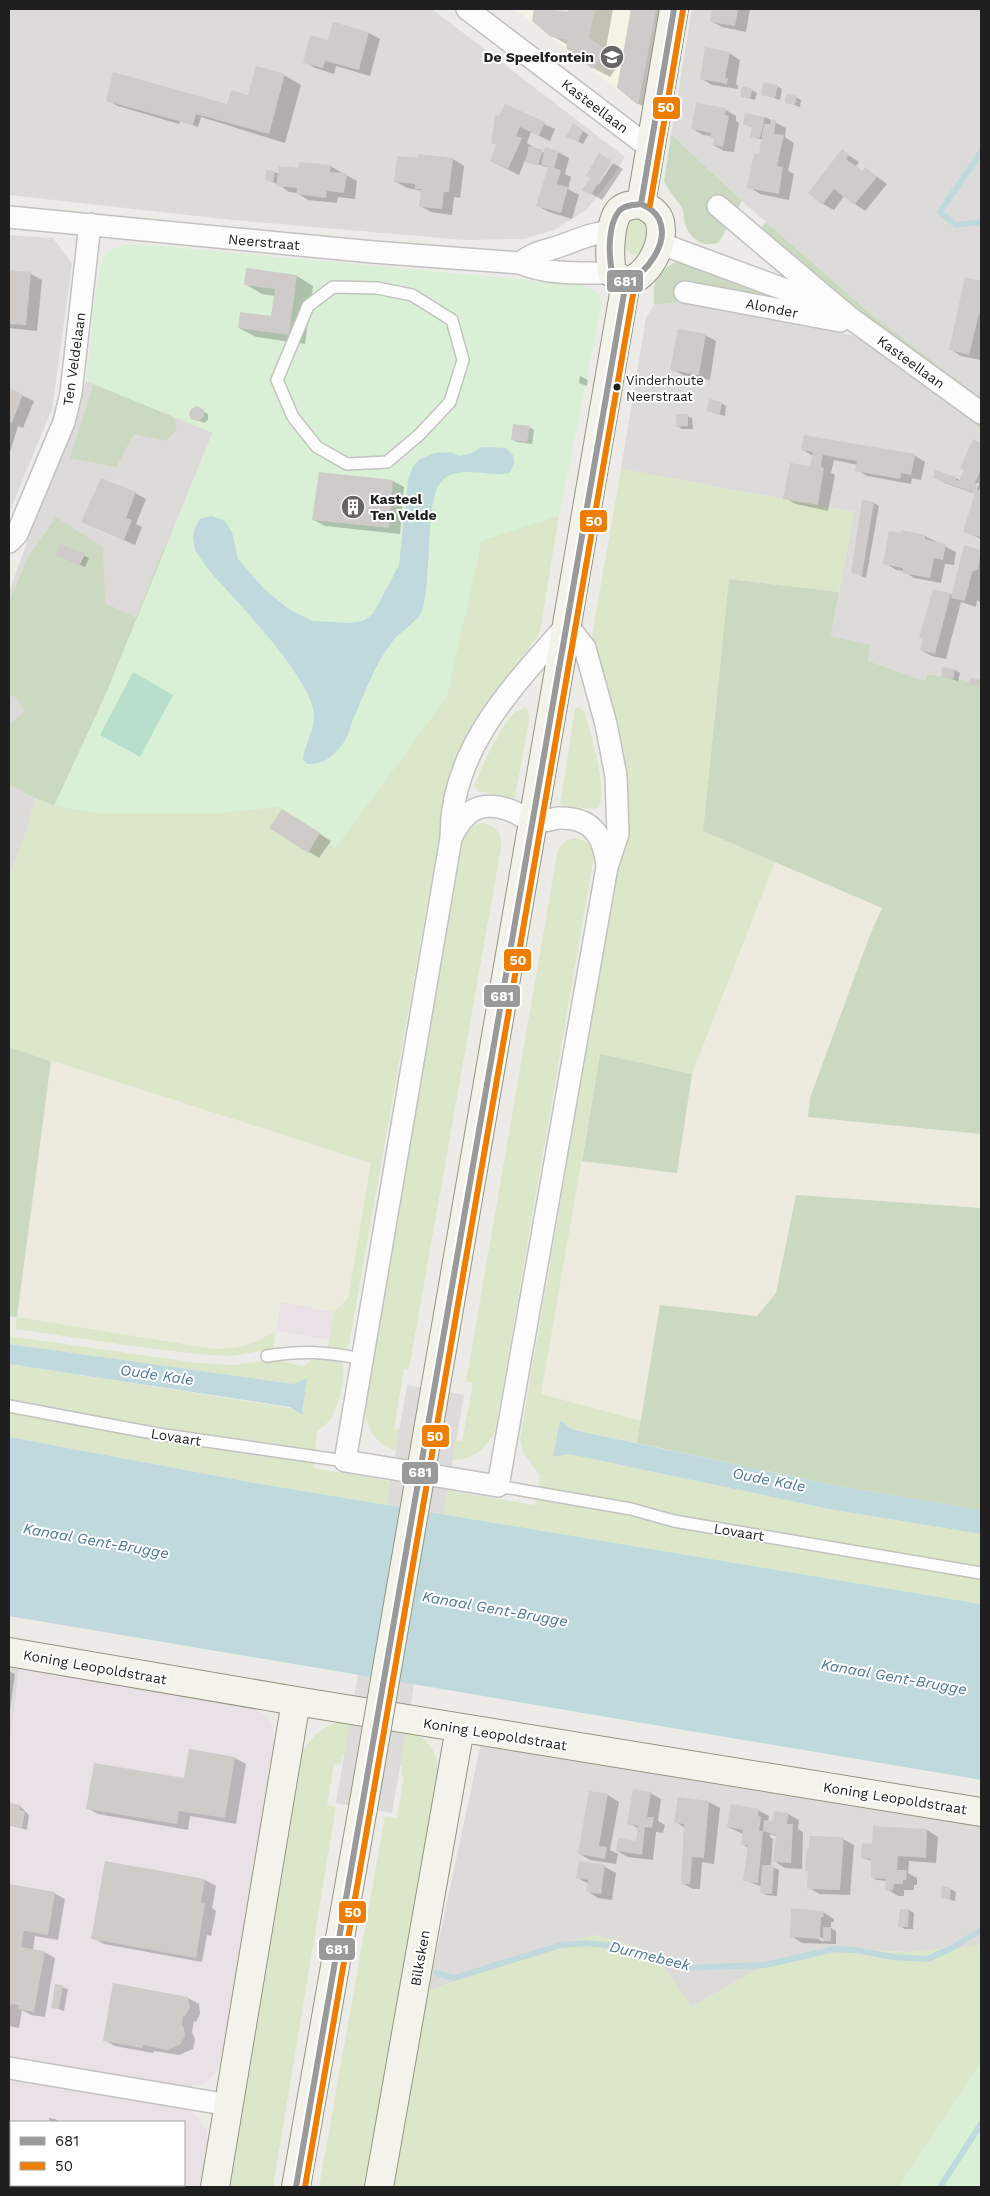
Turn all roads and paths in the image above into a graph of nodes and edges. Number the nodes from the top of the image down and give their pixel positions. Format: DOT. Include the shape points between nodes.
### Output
graph roads {
  1 [pos="468,9"];
  2 [pos="674,9"];
  3 [pos="650,148"];
  4 [pos="641,204"];
  5 [pos="718,206"];
  6 [pos="9,217"];
  7 [pos="90,224"];
  8 [pos="613,231"];
  9 [pos="659,243"];
  10 [pos="520,263"];
  11 [pos="619,277"];
  12 [pos="377,288"];
  13 [pos="685,292"];
  14 [pos="841,310"];
  15 [pos="860,325"];
  16 [pos="981,413"];
  17 [pos="9,542"];
  18 [pos="568,626"];
  19 [pos="534,822"];
  20 [pos="451,838"];
  21 [pos="607,867"];
  22 [pos="267,1356"];
  23 [pos="363,1359"];
  24 [pos="9,1406"];
  25 [pos="345,1461"];
  26 [pos="498,1486"];
  27 [pos="981,1573"];
  28 [pos="9,1652"];
  29 [pos="296,1701"];
  30 [pos="460,1728"];
  31 [pos="981,1812"];
  32 [pos="9,2068"];
  33 [pos="229,2105"];
  34 [pos="215,2187"];
  35 [pos="296,2187"];
  36 [pos="380,2187"];
  1 -- 3 [label="street, Kasteellaan"];
  2 -- 3 [label="street"];
  3 -- 4 [label="street"];
  4 -- 8 [label="street" via="627,206 618,212"];
  4 -- 9 [label="street" via="652,210 660,221"];
  5 -- 14 [label="street, Kasteellaan"];
  6 -- 7 [label="street, Neerstraat"];
  7 -- 10 [label="street, Neerstraat"];
  7 -- 17 [label="street, Ten Veldelaan" via="71,394 64,422 17,534"];
  8 -- 10 [label="street" via="592,233 533,253"];
  8 -- 11 [label="street" via="610,252"];
  9 -- 11 [label="street" via="647,269 635,280"];
  9 -- 14 [label="street, Kasteellaan"];
  10 -- 11 [label="street, Neerstraat" via="535,269"];
  11 -- 18 [label="street"];
  12 -- 12 [label="lane" via="333,287 308,306 277,380 293,417 317,447 347,464 387,462 420,435 450,402 463,360 452,320 412,295"];
  13 -- 15 [label="street, Alonder"];
  14 -- 15 [label="street, Kasteellaan"];
  15 -- 16 [label="street, Kasteellaan"];
  18 -- 19 [label="street"];
  18 -- 20 [label="street" via="509,690 477,739 459,778 450,814"];
  18 -- 21 [label="street" via="585,648 606,724 616,776 618,834"];
  19 -- 20 [label="street" via="496,806 482,806 468,812"];
  19 -- 21 [label="street" via="559,818 588,824 599,835"];
  19 -- 35 [label="street, bridge"];
  20 -- 23 [label="street"];
  21 -- 26 [label="street"];
  22 -- 23 [label="lane" via="297,1351 327,1352"];
  23 -- 25 [label="street"];
  24 -- 25 [label="lane, Lovaart" via="158,1434"];
  25 -- 26 [label="street"];
  26 -- 27 [label="lane, Lovaart" via="631,1509 674,1521"];
  28 -- 29 [label="street, Koning Leopoldstraat"];
  29 -- 30 [label="street, Koning Leopoldstraat"];
  29 -- 33 [label="street"];
  30 -- 31 [label="street, Koning Leopoldstraat"];
  30 -- 36 [label="street, Bilksken"];
  32 -- 33 [label="street"];
  33 -- 34 [label="street"];
}
